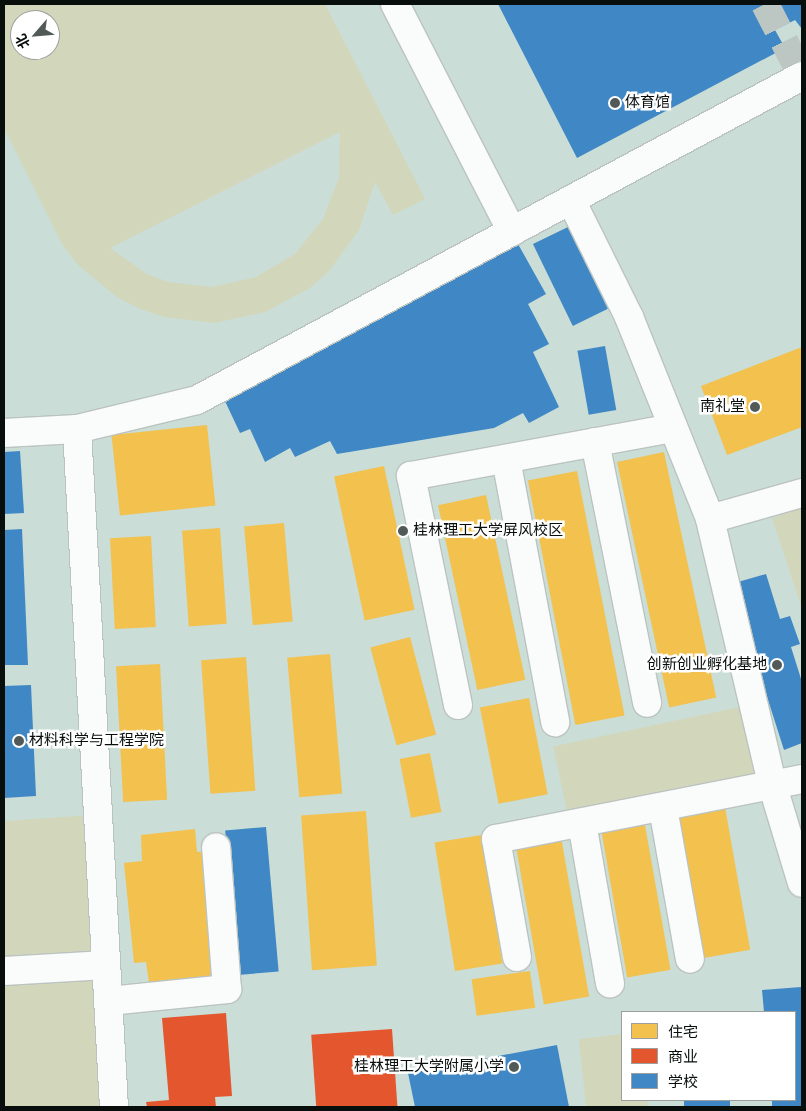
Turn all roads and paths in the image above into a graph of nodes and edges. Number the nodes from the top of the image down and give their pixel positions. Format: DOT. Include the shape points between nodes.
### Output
graph roads {
  1 [pos="395,4"];
  2 [pos="802,76"];
  3 [pos="571,200"];
  4 [pos="512,232"];
  5 [pos="673,428"];
  6 [pos="77,429"];
  7 [pos="4,433"];
  8 [pos="595,442"];
  9 [pos="506,458"];
  10 [pos="802,493"];
  11 [pos="710,519"];
  12 [pos="647,703"];
  13 [pos="458,704"];
  14 [pos="555,722"];
  15 [pos="802,779"];
  16 [pos="773,787"];
  17 [pos="663,808"];
  18 [pos="582,823"];
  19 [pos="216,846"];
  20 [pos="802,883"];
  21 [pos="517,957"];
  22 [pos="690,959"];
  23 [pos="106,965"];
  24 [pos="4,971"];
  25 [pos="610,984"];
  26 [pos="109,1001"];
  27 [pos="114,1107"];
  1 -- 4 [label="lane"];
  2 -- 3 [label="lane"];
  3 -- 4 [label="lane"];
  3 -- 5 [label="lane" via="629,317"];
  4 -- 6 [label="lane" via="197,400"];
  5 -- 8 [label="lane"];
  5 -- 11 [label="lane"];
  6 -- 7 [label="lane"];
  6 -- 23 [label="lane"];
  8 -- 9 [label="lane"];
  8 -- 12 [label="lane"];
  9 -- 13 [label="lane" via="411,476"];
  9 -- 14 [label="lane"];
  10 -- 11 [label="lane"];
  11 -- 16 [label="lane"];
  15 -- 16 [label="lane"];
  16 -- 17 [label="lane"];
  16 -- 20 [label="lane"];
  17 -- 18 [label="lane"];
  17 -- 22 [label="lane"];
  18 -- 21 [label="lane" via="496,839"];
  18 -- 25 [label="lane"];
  19 -- 26 [label="lane" via="228,989"];
  23 -- 24 [label="lane"];
  23 -- 26 [label="lane"];
  26 -- 27 [label="lane"];
}
